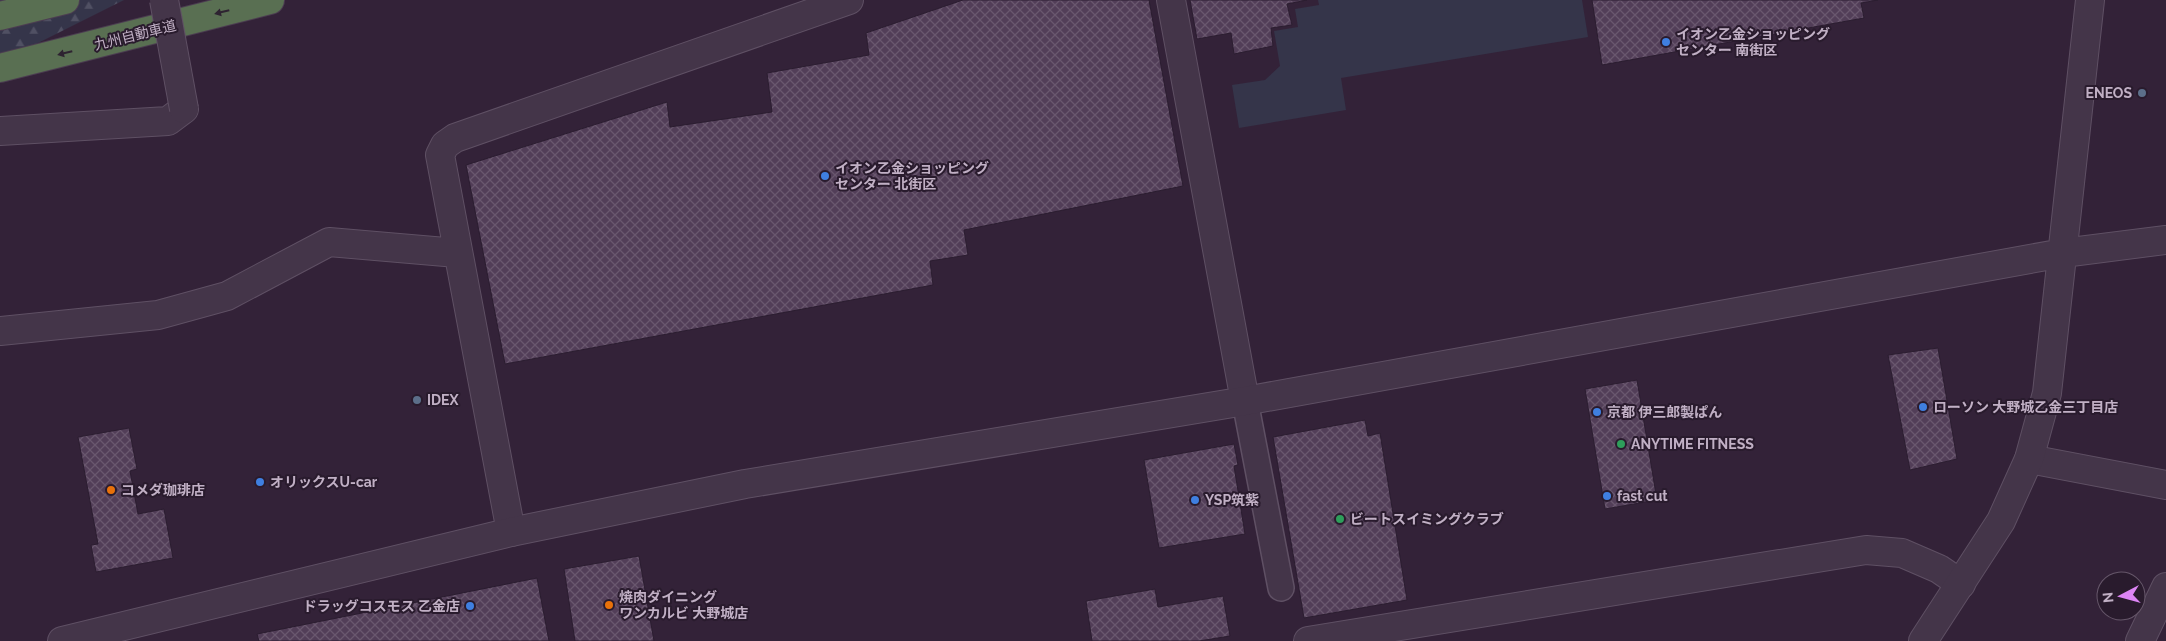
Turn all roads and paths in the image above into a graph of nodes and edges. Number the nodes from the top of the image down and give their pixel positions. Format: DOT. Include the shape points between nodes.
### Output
graph roads {
  1 [pos="65,0"];
  2 [pos="164,0"];
  3 [pos="270,0"];
  4 [pos="849,0"];
  5 [pos="1171,0"];
  6 [pos="2090,0"];
  7 [pos="0,16"];
  8 [pos="0,68"];
  9 [pos="0,131"];
  10 [pos="2166,240"];
  11 [pos="458,253"];
  12 [pos="2063,253"];
  13 [pos="0,331"];
  14 [pos="1245,401"];
  15 [pos="2029,459"];
  16 [pos="2166,485"];
  17 [pos="511,532"];
  18 [pos="1961,584"];
  19 [pos="2166,587"];
  20 [pos="1281,588"];
  21 [pos="62,641"];
  22 [pos="1308,641"];
  23 [pos="1923,641"];
  24 [pos="2140,641"];
  1 -- 7 [label="highway"];
  2 -- 9 [label="street, bridge" via="184,109 168,121"];
  3 -- 8 [label="highway, 九州自動車道, one-way"];
  4 -- 11 [label="street" via="455,138 445,145 440,155"];
  5 -- 14 [label="street"];
  6 -- 12 [label="street"];
  10 -- 12 [label="street"];
  11 -- 13 [label="street" via="329,242 226,296 158,315"];
  11 -- 17 [label="street"];
  12 -- 14 [label="street"];
  12 -- 15 [label="street" via="2047,393"];
  14 -- 17 [label="street" via="746,484"];
  14 -- 20 [label="street"];
  15 -- 16 [label="street"];
  15 -- 18 [label="street" via="2001,522"];
  17 -- 21 [label="street"];
  18 -- 22 [label="street" via="1939,569 1902,553 1866,550"];
  18 -- 23 [label="street"];
  19 -- 24 [label="street"];
}
